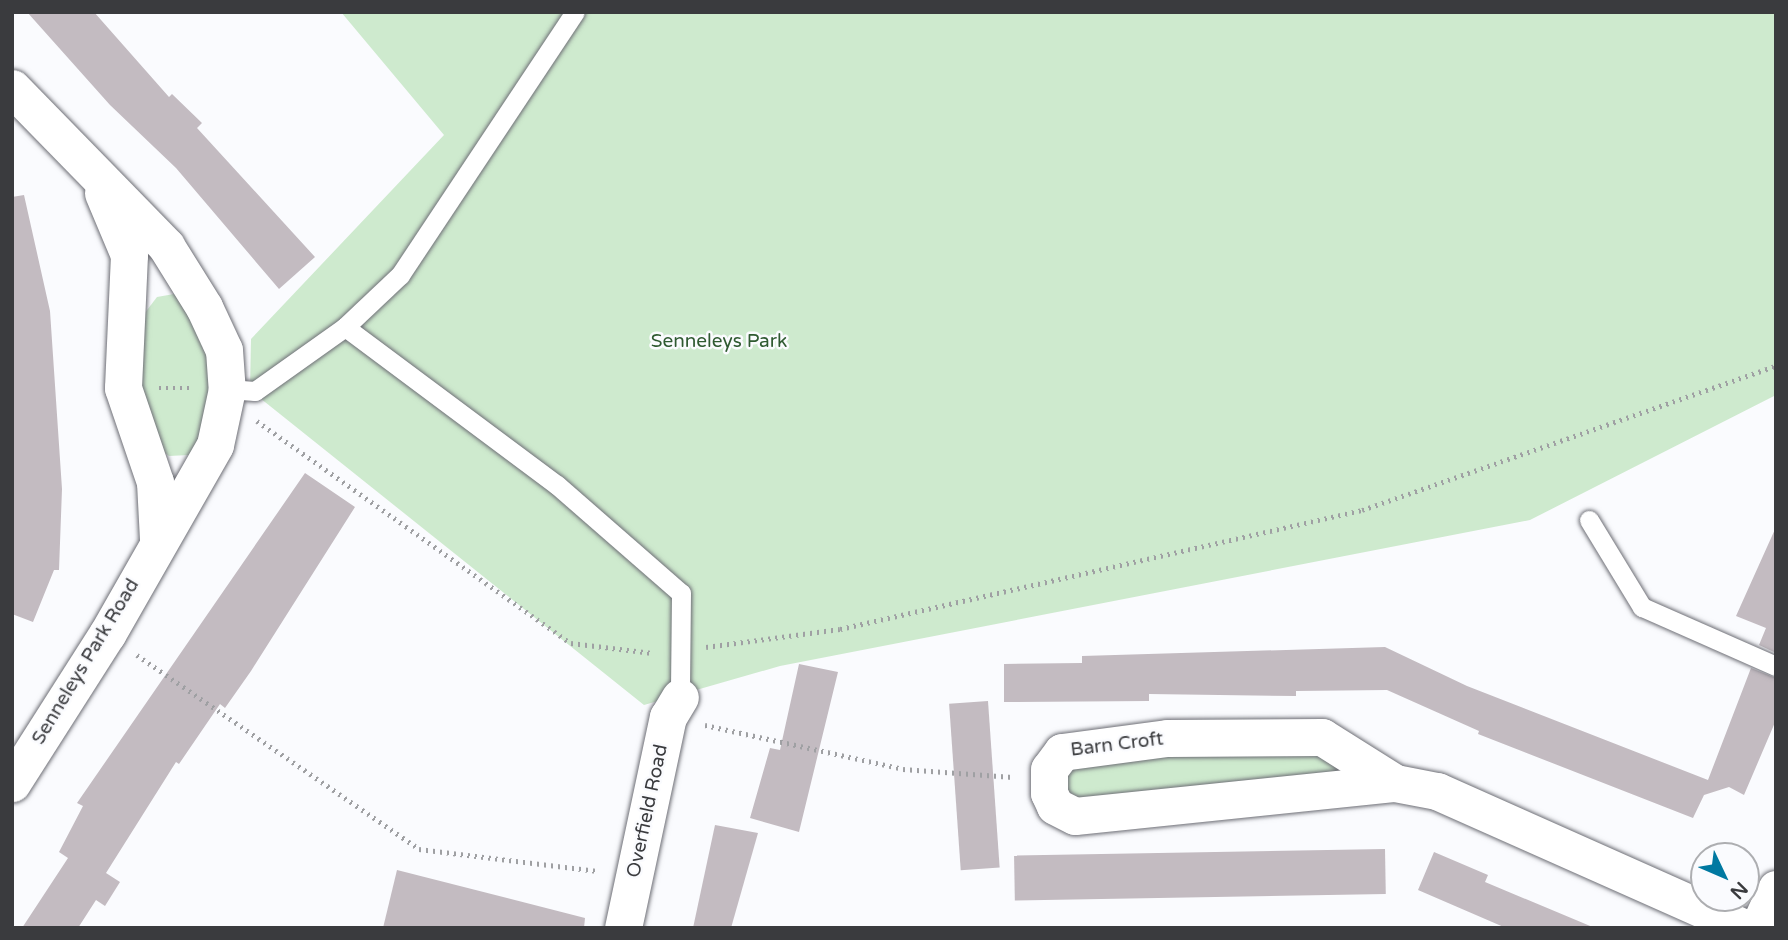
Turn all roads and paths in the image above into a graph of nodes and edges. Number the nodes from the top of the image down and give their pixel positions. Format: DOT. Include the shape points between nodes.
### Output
graph roads {
  1 [pos="575,12"];
  2 [pos="12,88"];
  3 [pos="97,179"];
  4 [pos="345,327"];
  5 [pos="1776,366"];
  6 [pos="123,388"];
  7 [pos="227,388"];
  8 [pos="1589,520"];
  9 [pos="158,539"];
  10 [pos="107,634"];
  11 [pos="680,651"];
  12 [pos="1776,666"];
  13 [pos="674,707"];
  14 [pos="12,783"];
  15 [pos="1395,783"];
  16 [pos="1049,793"];
  17 [pos="634,876"];
  18 [pos="1776,889"];
  19 [pos="623,928"];
  20 [pos="1744,928"];
  21 [pos="1758,928"];
  1 -- 4 [label="lane" via="400,275"];
  2 -- 3 [label="street, Senneleys Park Road"];
  3 -- 6 [label="street, Senneleys Park Road" via="129,255"];
  3 -- 7 [label="street, Senneleys Park Road" via="173,256 224,350"];
  4 -- 7 [label="lane" via="255,391"];
  4 -- 11 [label="lane" via="557,485 681,593"];
  5 -- 11 [label="path" via="1362,510 840,629"];
  6 -- 7 [label="path"];
  6 -- 9 [label="street, Senneleys Park Road" via="155,482"];
  7 -- 9 [label="street, Senneleys Park Road" via="215,445"];
  7 -- 11 [label="path" via="256,421 571,643 648,654"];
  8 -- 12 [label="lane" via="1642,607"];
  9 -- 10 [label="street, Senneleys Park Road"];
  10 -- 14 [label="street, Senneleys Park Road"];
  10 -- 17 [label="path" via="419,849"];
  11 -- 13 [label="lane"];
  13 -- 16 [label="path" via="903,769 1016,778"];
  13 -- 17 [label="street, Overfield Road"];
  15 -- 16 [label="street, Barn Croft" via="1075,817 1055,806"];
  15 -- 16 [label="street, Barn Croft" via="1322,737 1167,738 1062,752 1049,769"];
  15 -- 20 [label="street, Barn Croft" via="1437,791"];
  17 -- 19 [label="street, Overfield Road"];
  18 -- 21 [label="street"];
}
